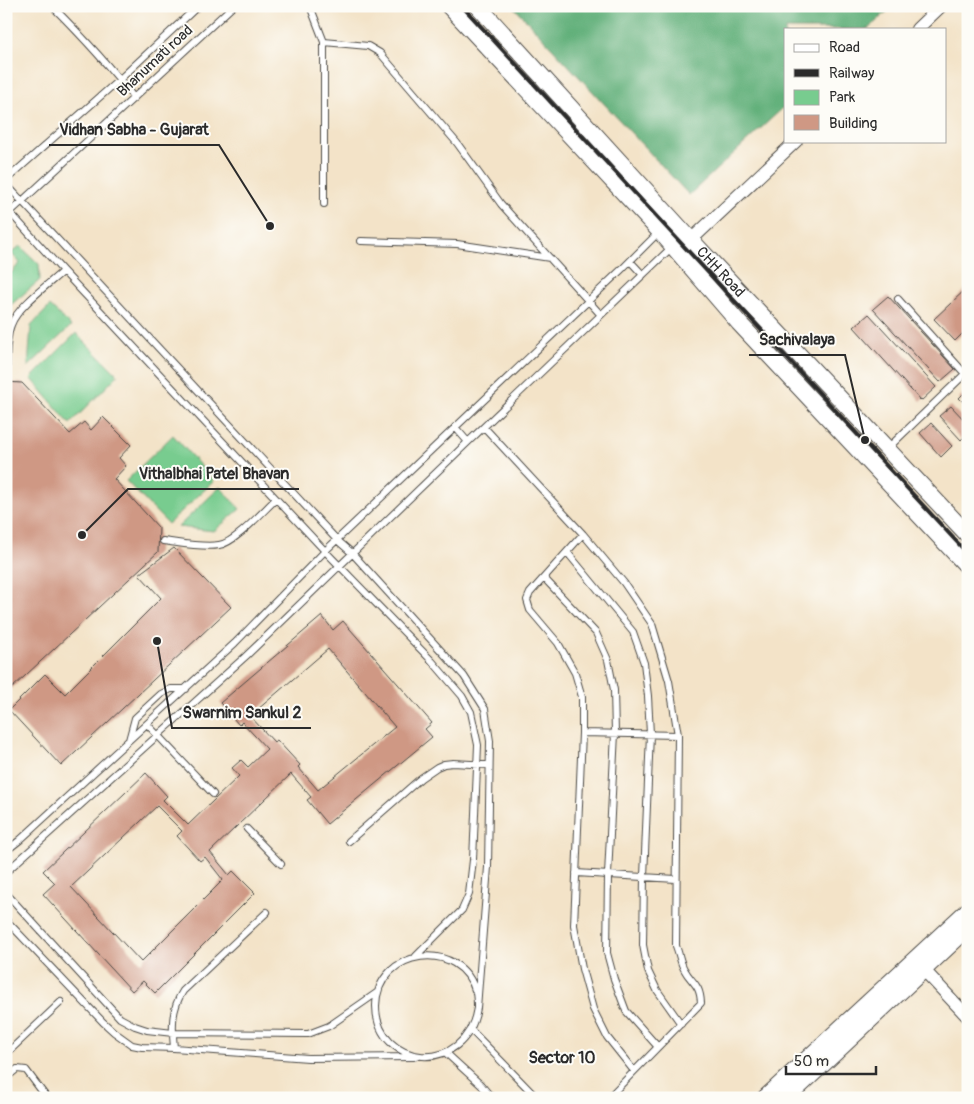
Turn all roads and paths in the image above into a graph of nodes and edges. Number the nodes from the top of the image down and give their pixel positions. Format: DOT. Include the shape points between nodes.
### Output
graph roads {
  1 [pos="9,6"];
  2 [pos="52,6"];
  3 [pos="198,6"];
  4 [pos="233,6"];
  5 [pos="310,6"];
  6 [pos="449,6"];
  7 [pos="478,6"];
  8 [pos="941,6"];
  9 [pos="6,9"];
  10 [pos="918,28"];
  11 [pos="324,42"];
  12 [pos="120,79"];
  13 [pos="134,98"];
  14 [pos="795,142"];
  15 [pos="624,165"];
  16 [pos="610,178"];
  17 [pos="6,180"];
  18 [pos="6,184"];
  19 [pos="23,201"];
  20 [pos="324,204"];
  21 [pos="8,212"];
  22 [pos="672,219"];
  23 [pos="659,231"];
  24 [pos="689,237"];
  25 [pos="360,241"];
  26 [pos="672,247"];
  27 [pos="550,258"];
  28 [pos="630,261"];
  29 [pos="63,271"];
  30 [pos="643,275"];
  31 [pos="898,299"];
  32 [pos="588,301"];
  33 [pos="601,315"];
  34 [pos="967,374"];
  35 [pos="6,376"];
  36 [pos="455,427"];
  37 [pos="484,427"];
  38 [pos="468,442"];
  39 [pos="886,450"];
  40 [pos="872,464"];
  41 [pos="276,499"];
  42 [pos="582,534"];
  43 [pos="968,536"];
  44 [pos="338,540"];
  45 [pos="163,541"];
  46 [pos="325,551"];
  47 [pos="567,552"];
  48 [pos="352,553"];
  49 [pos="340,565"];
  50 [pos="968,567"];
  51 [pos="544,578"];
  52 [pos="186,689"];
  53 [pos="147,724"];
  54 [pos="582,732"];
  55 [pos="615,733"];
  56 [pos="650,734"];
  57 [pos="678,735"];
  58 [pos="158,736"];
  59 [pos="128,742"];
  60 [pos="477,764"];
  61 [pos="489,765"];
  62 [pos="214,794"];
  63 [pos="248,829"];
  64 [pos="349,841"];
  65 [pos="6,851"];
  66 [pos="281,864"];
  67 [pos="6,872"];
  68 [pos="576,874"];
  69 [pos="608,875"];
  70 [pos="644,877"];
  71 [pos="676,879"];
  72 [pos="6,893"];
  73 [pos="968,910"];
  74 [pos="267,912"];
  75 [pos="6,920"];
  76 [pos="968,928"];
  77 [pos="416,956"];
  78 [pos="917,966"];
  79 [pos="378,992"];
  80 [pos="61,1002"];
  81 [pos="477,1008"];
  82 [pos="968,1017"];
  83 [pos="681,1024"];
  84 [pos="471,1030"];
  85 [pos="173,1033"];
  86 [pos="174,1048"];
  87 [pos="658,1048"];
  88 [pos="446,1053"];
  89 [pos="6,1054"];
  90 [pos="423,1057"];
  91 [pos="634,1071"];
  92 [pos="6,1078"];
  93 [pos="47,1098"];
  94 [pos="492,1098"];
  95 [pos="537,1098"];
  96 [pos="608,1098"];
  97 [pos="765,1098"];
  98 [pos="787,1098"];
  1 -- 9 [label="lane"];
  2 -- 12 [label="lane"];
  3 -- 12 [label="lane, Bhanumati road"];
  4 -- 13 [label="lane, Bhanumati road"];
  5 -- 11 [label="lane"];
  6 -- 16 [label="street"];
  7 -- 15 [label="street, CHH Road"];
  8 -- 10 [label="street"];
  11 -- 20 [label="lane"];
  11 -- 27 [label="lane" via="368,46 380,53 458,143 501,204"];
  12 -- 13 [label="lane"];
  12 -- 17 [label="lane, Bhanumati road"];
  13 -- 19 [label="lane, Bhanumati road"];
  14 -- 24 [label="street"];
  15 -- 16 [label="street"];
  15 -- 22 [label="street, CHH Road"];
  16 -- 23 [label="street"];
  18 -- 19 [label="lane"];
  19 -- 21 [label="lane, Bhanumati road"];
  19 -- 44 [label="lane"];
  21 -- 29 [label="lane"];
  22 -- 23 [label="lane"];
  22 -- 24 [label="street, CHH Road"];
  23 -- 26 [label="street"];
  23 -- 28 [label="lane"];
  24 -- 26 [label="lane"];
  24 -- 39 [label="street, CHH Road"];
  25 -- 27 [label="lane" via="457,244"];
  26 -- 30 [label="lane"];
  26 -- 40 [label="street"];
  27 -- 32 [label="lane"];
  28 -- 30 [label="lane"];
  28 -- 32 [label="lane"];
  29 -- 35 [label="lane" via="16,315 8,337"];
  29 -- 41 [label="lane"];
  30 -- 33 [label="lane"];
  31 -- 34 [label="lane"];
  32 -- 33 [label="lane"];
  32 -- 36 [label="lane"];
  33 -- 37 [label="lane"];
  34 -- 39 [label="lane"];
  36 -- 38 [label="lane"];
  36 -- 44 [label="lane"];
  37 -- 38 [label="lane"];
  37 -- 42 [label="lane"];
  38 -- 48 [label="lane"];
  39 -- 40 [label="street"];
  39 -- 43 [label="street, CHH Road"];
  40 -- 50 [label="street"];
  41 -- 45 [label="lane" via="230,542 210,546"];
  41 -- 46 [label="lane"];
  42 -- 47 [label="lane"];
  42 -- 57 [label="lane" via="624,583 652,624 669,681"];
  44 -- 46 [label="lane"];
  44 -- 48 [label="lane"];
  46 -- 49 [label="lane"];
  46 -- 52 [label="lane"];
  47 -- 51 [label="lane"];
  47 -- 56 [label="lane" via="633,632 644,663"];
  48 -- 49 [label="lane"];
  48 -- 61 [label="lane" via="464,676 476,694 486,710"];
  49 -- 58 [label="lane"];
  49 -- 60 [label="lane" via="462,696 476,729"];
  51 -- 54 [label="lane" via="527,600 530,610 558,643 576,673 582,697"];
  51 -- 55 [label="lane" via="596,633 608,660 614,690"];
  52 -- 53 [label="lane"];
  52 -- 59 [label="lane" via="171,689 161,694 136,718"];
  53 -- 58 [label="lane"];
  53 -- 59 [label="lane"];
  54 -- 55 [label="lane"];
  54 -- 68 [label="lane"];
  55 -- 56 [label="lane"];
  55 -- 69 [label="lane"];
  56 -- 57 [label="lane"];
  56 -- 70 [label="lane"];
  57 -- 71 [label="lane"];
  58 -- 62 [label="lane"];
  58 -- 67 [label="lane"];
  59 -- 65 [label="lane"];
  60 -- 61 [label="lane"];
  60 -- 64 [label="lane" via="437,767"];
  60 -- 77 [label="lane" via="469,894 462,910"];
  61 -- 81 [label="lane" via="488,867"];
  63 -- 66 [label="lane"];
  68 -- 69 [label="lane"];
  68 -- 91 [label="lane" via="574,925 593,1009 607,1037"];
  69 -- 70 [label="lane"];
  69 -- 87 [label="lane" via="607,953 614,979 626,1011"];
  70 -- 71 [label="lane"];
  70 -- 83 [label="lane" via="643,945 648,971"];
  71 -- 83 [label="lane" via="676,946 684,969 700,993 701,1004"];
  72 -- 85 [label="lane" via="120,1018 147,1030"];
  73 -- 78 [label="street"];
  74 -- 85 [label="lane" via="183,992 175,1006"];
  75 -- 86 [label="lane" via="114,1032 137,1046"];
  76 -- 78 [label="street"];
  77 -- 79 [label="lane" via="394,968"];
  77 -- 81 [label="lane" via="434,956 461,968 476,994"];
  78 -- 82 [label="street"];
  78 -- 97 [label="street"];
  78 -- 98 [label="street"];
  79 -- 85 [label="lane" via="329,1026 308,1034"];
  79 -- 90 [label="lane" via="378,1018 386,1035 399,1048"];
  80 -- 89 [label="lane"];
  81 -- 84 [label="lane"];
  83 -- 87 [label="lane"];
  84 -- 88 [label="lane" via="456,1048"];
  84 -- 95 [label="lane"];
  85 -- 86 [label="lane"];
  86 -- 90 [label="lane" via="308,1058"];
  87 -- 91 [label="lane"];
  88 -- 90 [label="lane"];
  88 -- 94 [label="lane"];
  91 -- 96 [label="lane"];
  92 -- 93 [label="lane" via="16,1069 26,1070"];
}
